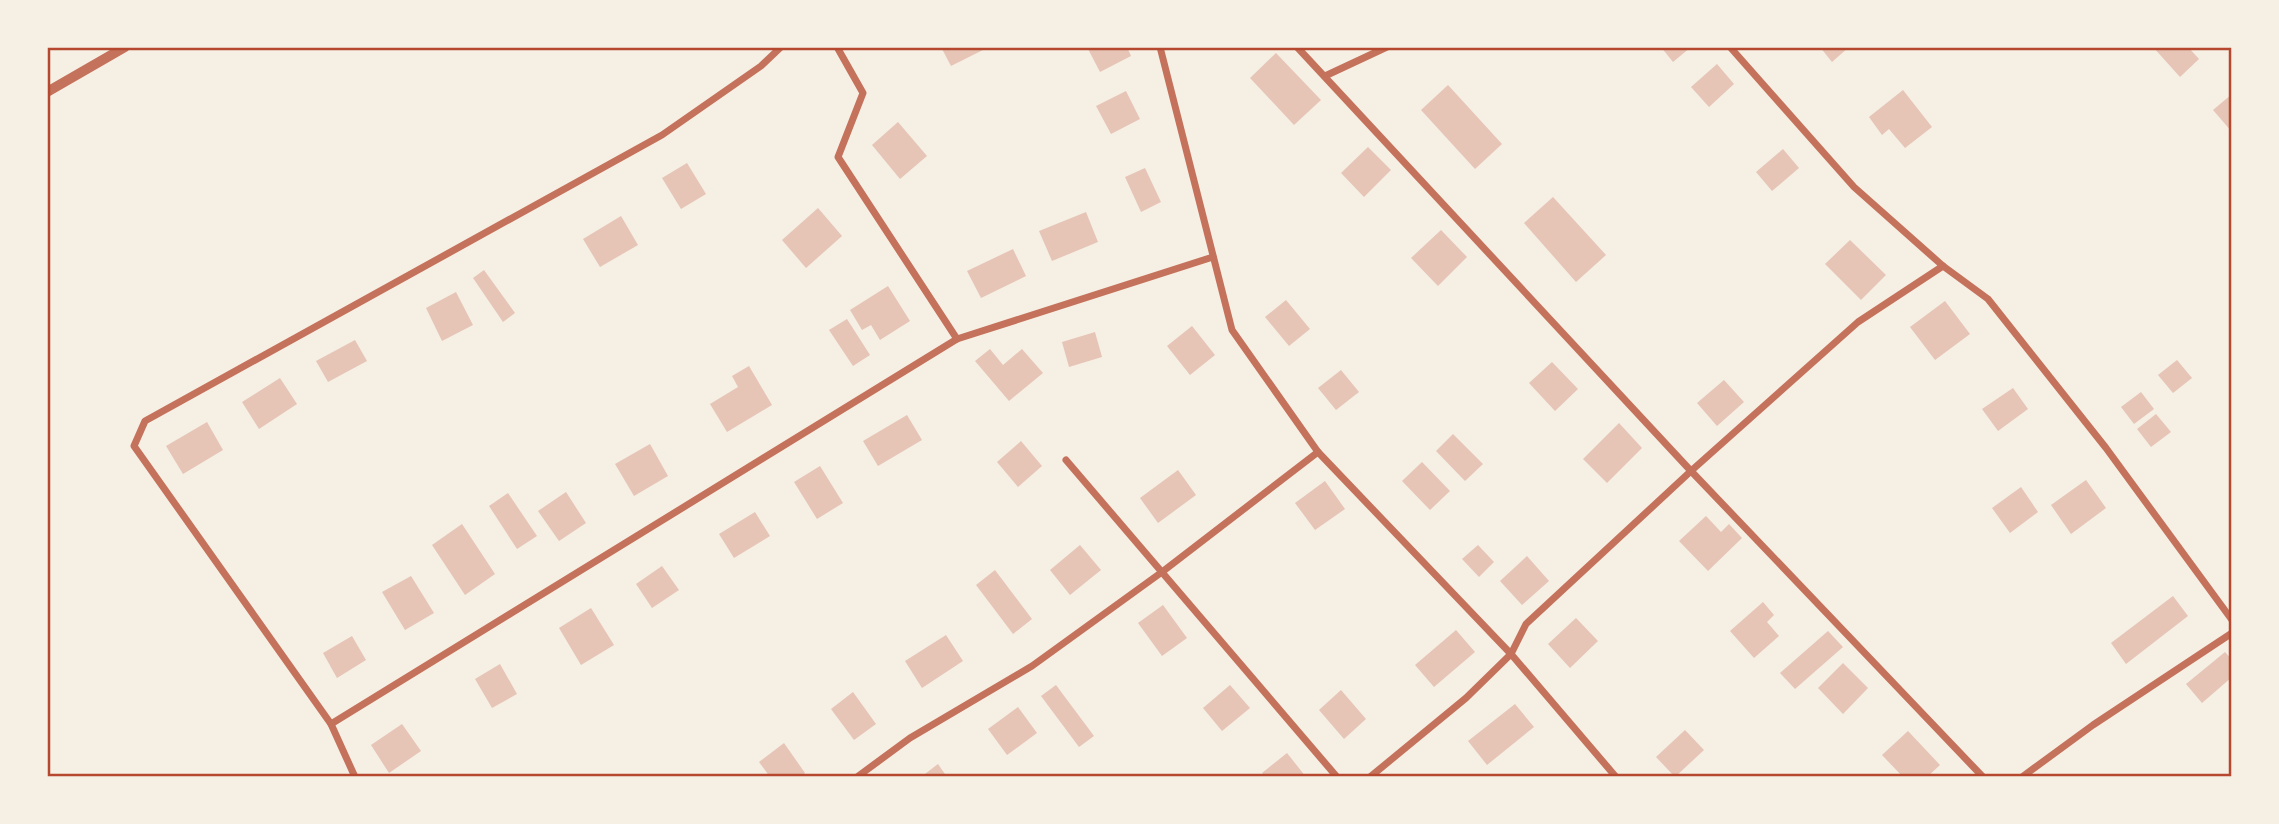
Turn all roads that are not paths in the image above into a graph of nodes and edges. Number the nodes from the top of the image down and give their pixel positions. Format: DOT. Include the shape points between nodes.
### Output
graph roads {
  1 [pos="125,47"];
  2 [pos="781,47"];
  3 [pos="837,47"];
  4 [pos="1160,47"];
  5 [pos="1297,47"];
  6 [pos="1387,47"];
  7 [pos="1730,47"];
  8 [pos="1325,76"];
  9 [pos="47,92"];
  10 [pos="1213,257"];
  11 [pos="1943,266"];
  12 [pos="957,339"];
  13 [pos="1318,452"];
  14 [pos="1066,460"];
  15 [pos="1691,471"];
  16 [pos="1162,572"];
  17 [pos="2232,620"];
  18 [pos="2232,633"];
  19 [pos="1511,654"];
  20 [pos="331,724"];
  21 [pos="355,777"];
  22 [pos="857,777"];
  23 [pos="1337,777"];
  24 [pos="1370,777"];
  25 [pos="1616,777"];
  26 [pos="1983,777"];
  27 [pos="2021,777"];
  1 -- 9 [label="street"];
  2 -- 20 [label="street" via="662,135 145,421 134,446"];
  3 -- 12 [label="street" via="863,93 838,157"];
  4 -- 10 [label="street"];
  5 -- 8 [label="street"];
  6 -- 8 [label="street"];
  7 -- 11 [label="street" via="1854,187"];
  8 -- 15 [label="street"];
  10 -- 12 [label="street"];
  10 -- 13 [label="street" via="1232,330"];
  11 -- 15 [label="street" via="1858,322"];
  11 -- 17 [label="street" via="1988,299 2106,448"];
  12 -- 20 [label="street"];
  13 -- 16 [label="street"];
  13 -- 19 [label="street"];
  14 -- 16 [label="street"];
  15 -- 19 [label="street" via="1526,624"];
  15 -- 26 [label="street"];
  16 -- 22 [label="street" via="1032,666 910,738"];
  16 -- 23 [label="street"];
  18 -- 27 [label="street"];
  19 -- 24 [label="street" via="1466,698"];
  19 -- 25 [label="street"];
  20 -- 21 [label="street"];
}
